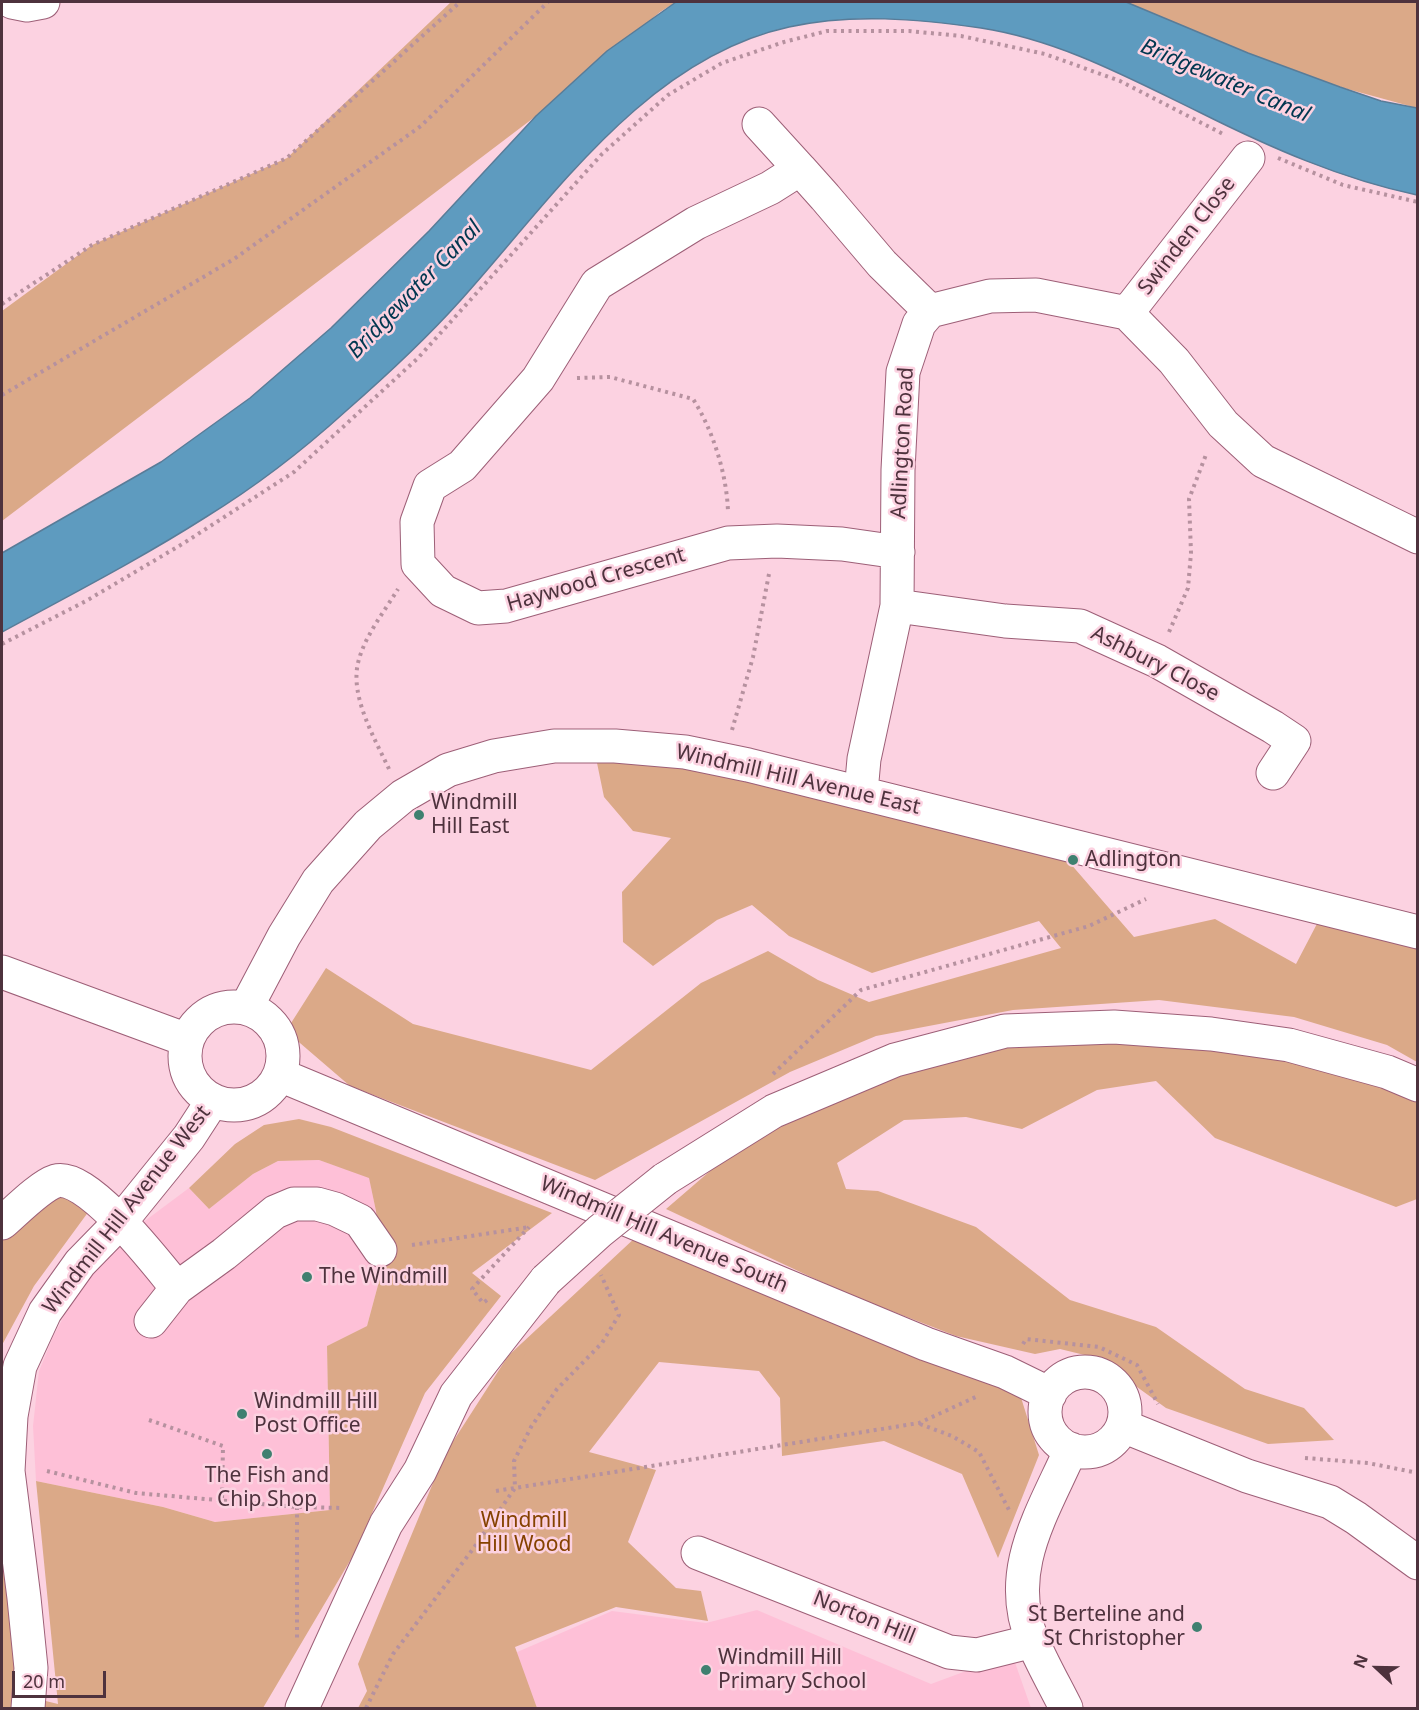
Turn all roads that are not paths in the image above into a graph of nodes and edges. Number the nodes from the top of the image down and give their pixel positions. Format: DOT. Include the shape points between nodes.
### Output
graph roads {
  1 [pos="12,2"];
  2 [pos="43,2"];
  3 [pos="759,124"];
  4 [pos="1248,158"];
  5 [pos="800,169"];
  6 [pos="930,311"];
  7 [pos="1127,313"];
  8 [pos="1418,537"];
  9 [pos="898,552"];
  10 [pos="897,606"];
  11 [pos="1273,773"];
  12 [pos="861,792"];
  13 [pos="1418,932"];
  14 [pos="2,972"];
  15 [pos="246,1008"];
  16 [pos="187,1040"];
  17 [pos="280,1075"];
  18 [pos="1418,1085"];
  19 [pos="213,1100"];
  20 [pos="121,1221"];
  21 [pos="2,1223"];
  22 [pos="381,1250"];
  23 [pos="177,1288"];
  24 [pos="151,1321"];
  25 [pos="1050,1394"];
  26 [pos="1122,1426"];
  27 [pos="1071,1449"];
  28 [pos="420,1471"];
  29 [pos="698,1552"];
  30 [pos="1418,1563"];
  31 [pos="1033,1641"];
  32 [pos="28,1708"];
  33 [pos="302,1708"];
  34 [pos="325,1708"];
  35 [pos="1066,1708"];
  1 -- 2 [label="street"];
  3 -- 5 [label="street"];
  4 -- 7 [label="street, Swinden Close"];
  5 -- 6 [label="street" via="882,264"];
  5 -- 9 [label="street, Haywood Crescent" via="770,188 696,223 597,284 538,379 462,466 430,486 417,522 418,564 443,591 478,608 506,606 728,543 842,544"];
  6 -- 7 [label="street" via="990,296 1036,295"];
  6 -- 9 [label="street, Adlington Road" via="919,324 903,372"];
  7 -- 8 [label="street" via="1174,361 1223,423 1263,461"];
  9 -- 10 [label="street, Adlington Road"];
  10 -- 11 [label="street, Ashbury Close" via="1005,621 1080,626 1157,661 1294,741"];
  10 -- 12 [label="street, Adlington Road" via="864,759"];
  12 -- 13 [label="street, Windmill Hill Avenue East"];
  12 -- 15 [label="street, Windmill Hill Avenue East" via="685,752 615,746 554,746 494,756 448,770 403,796 368,825 318,881"];
  14 -- 16 [label="street"];
  15 -- 16 [label="street" via="225,1008 204,1016"];
  15 -- 17 [label="street" via="262,1015 278,1034 284,1059"];
  16 -- 19 [label="street" via="189,1075 201,1092"];
  17 -- 19 [label="street" via="271,1089 244,1104 228,1105"];
  17 -- 25 [label="street, Windmill Hill Avenue South" via="926,1344 1005,1372"];
  18 -- 28 [label="street, bridge" via="1388,1072 1289,1045 1114,1027 1005,1031 895,1060 774,1111 665,1179 600,1231 546,1280 456,1395"];
  19 -- 20 [label="street, Windmill Hill Avenue West" via="189,1137"];
  20 -- 21 [label="street" via="76,1185 58,1180"];
  20 -- 23 [label="street"];
  20 -- 32 [label="street, Windmill Hill Avenue West" via="80,1263 45,1312 20,1366 11,1416 8,1471 31,1668"];
  22 -- 23 [label="street" via="360,1221 317,1204 294,1204 275,1212"];
  23 -- 24 [label="street"];
  25 -- 26 [label="street" via="1058,1383 1082,1372 1107,1378 1124,1400"];
  25 -- 27 [label="street" via="1046,1406 1049,1426 1059,1442"];
  26 -- 27 [label="street" via="1107,1445 1089,1451"];
  26 -- 30 [label="street" via="1247,1476 1330,1502"];
  27 -- 31 [label="street" via="1025,1559 1022,1593"];
  28 -- 33 [label="street" via="386,1524"];
  28 -- 34 [label="street" via="404,1529"];
  29 -- 31 [label="street, Norton Hill" via="950,1652 977,1655"];
  31 -- 35 [label="street"];
}
